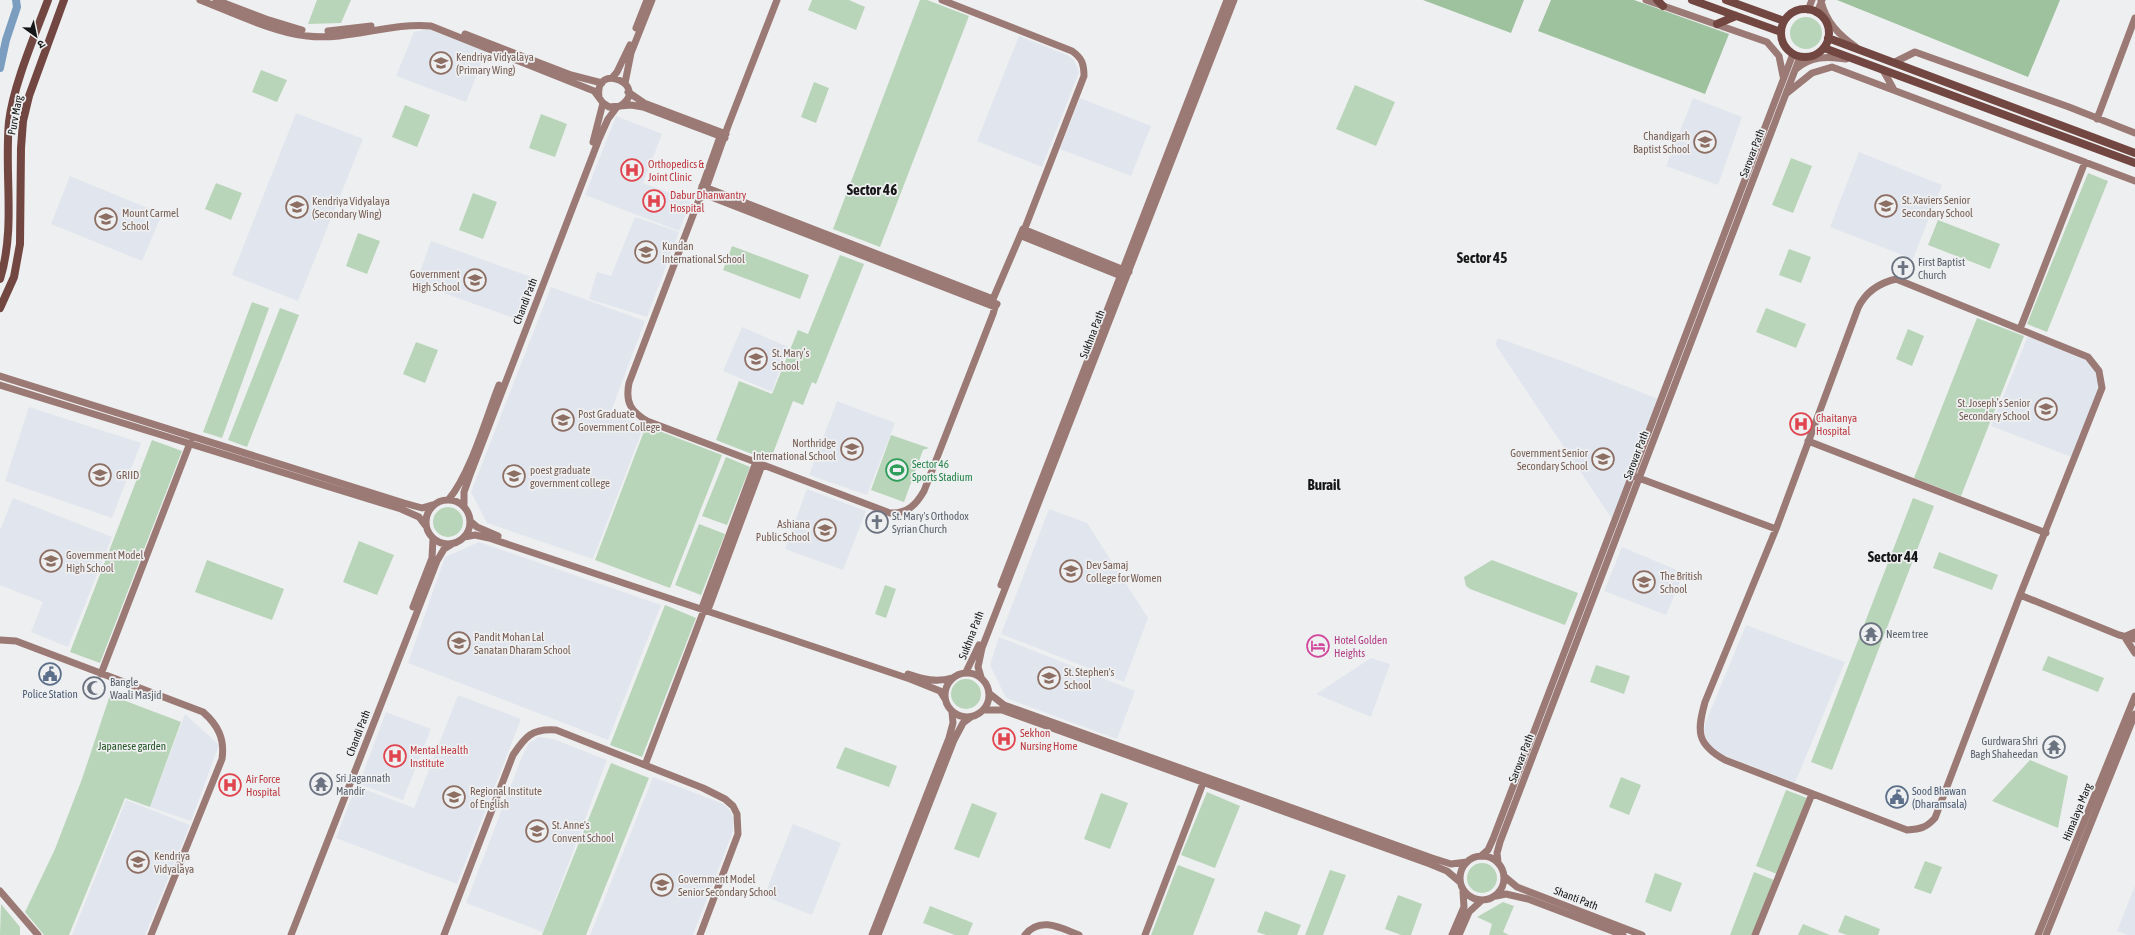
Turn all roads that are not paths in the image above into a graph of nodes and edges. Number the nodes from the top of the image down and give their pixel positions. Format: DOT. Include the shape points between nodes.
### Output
graph roads {
  1 [pos="48,0"];
  2 [pos="64,0"];
  3 [pos="200,0"];
  4 [pos="216,0"];
  5 [pos="647,0"];
  6 [pos="652,0"];
  7 [pos="777,0"];
  8 [pos="942,0"];
  9 [pos="1227,0"];
  10 [pos="1234,0"];
  11 [pos="1646,0"];
  12 [pos="1692,0"];
  13 [pos="1726,0"];
  14 [pos="1812,0"];
  15 [pos="1821,0"];
  16 [pos="1660,3"];
  17 [pos="1744,4"];
  18 [pos="1808,10"];
  19 [pos="1817,13"];
  20 [pos="1736,16"];
  21 [pos="2135,18"];
  22 [pos="1784,21"];
  23 [pos="1717,24"];
  24 [pos="1781,32"];
  25 [pos="1828,38"];
  26 [pos="1824,48"];
  27 [pos="1860,50"];
  28 [pos="1797,56"];
  29 [pos="1856,60"];
  30 [pos="1895,62"];
  31 [pos="1796,69"];
  32 [pos="1883,70"];
  33 [pos="612,78"];
  34 [pos="602,83"];
  35 [pos="625,83"];
  36 [pos="1782,83"];
  37 [pos="1894,90"];
  38 [pos="628,92"];
  39 [pos="1786,93"];
  40 [pos="599,97"];
  41 [pos="603,103"];
  42 [pos="619,107"];
  43 [pos="2097,119"];
  44 [pos="724,133"];
  45 [pos="2135,133"];
  46 [pos="2135,153"];
  47 [pos="2085,162"];
  48 [pos="2135,163"];
  49 [pos="2135,181"];
  50 [pos="702,192"];
  51 [pos="1023,233"];
  52 [pos="1125,274"];
  53 [pos="0,279"];
  54 [pos="993,299"];
  55 [pos="995,307"];
  56 [pos="0,308"];
  57 [pos="2020,329"];
  58 [pos="0,376"];
  59 [pos="0,385"];
  60 [pos="1808,441"];
  61 [pos="190,443"];
  62 [pos="759,464"];
  63 [pos="1636,477"];
  64 [pos="449,499"];
  65 [pos="432,505"];
  66 [pos="464,506"];
  67 [pos="470,521"];
  68 [pos="425,525"];
  69 [pos="1776,529"];
  70 [pos="2046,533"];
  71 [pos="464,537"];
  72 [pos="433,539"];
  73 [pos="452,544"];
  74 [pos="2020,595"];
  75 [pos="705,607"];
  76 [pos="2135,632"];
  77 [pos="2123,637"];
  78 [pos="2135,639"];
  79 [pos="0,640"];
  80 [pos="2135,643"];
  81 [pos="2135,653"];
  82 [pos="966,672"];
  83 [pos="101,674"];
  84 [pos="981,677"];
  85 [pos="952,678"];
  86 [pos="990,694"];
  87 [pos="2135,696"];
  88 [pos="945,699"];
  89 [pos="984,710"];
  90 [pos="952,712"];
  91 [pos="2135,714"];
  92 [pos="971,717"];
  93 [pos="645,765"];
  94 [pos="1204,780"];
  95 [pos="1812,794"];
  96 [pos="1481,856"];
  97 [pos="1467,862"];
  98 [pos="1498,862"];
  99 [pos="1505,877"];
  100 [pos="1460,882"];
  101 [pos="1463,890"];
  102 [pos="0,891"];
  103 [pos="1496,896"];
  104 [pos="1480,901"];
  105 [pos="38,935"];
  106 [pos="151,935"];
  107 [pos="286,935"];
  108 [pos="291,935"];
  109 [pos="444,935"];
  110 [pos="700,935"];
  111 [pos="872,935"];
  112 [pos="878,935"];
  113 [pos="1025,935"];
  114 [pos="1079,935"];
  115 [pos="1145,935"];
  116 [pos="1452,935"];
  117 [pos="1459,935"];
  118 [pos="1623,935"];
  119 [pos="1642,935"];
  120 [pos="1755,935"];
  121 [pos="2038,935"];
  122 [pos="2046,935"];
  1 -- 53 [label="highway, Purv Marg" via="16,90 9,120 7,246"];
  2 -- 56 [label="highway, Purv Marg" via="29,96 23,121 19,250 14,277"];
  3 -- 40 [label="main road" via="263,24 307,36 339,36 414,25 431,26 594,91"];
  4 -- 34 [label="main road" via="308,32 336,31 416,20 434,22 571,75"];
  5 -- 33 [label="main road" via="618,72"];
  6 -- 35 [label="main road" via="631,53"];
  7 -- 44 [label="main road"];
  8 -- 51 [label="main road" via="1059,46 1080,57 1084,67 1084,76"];
  9 -- 52 [label="main road, Sukhna Path"];
  10 -- 52 [label="main road, Sukhna Path"];
  11 -- 16 [label="main road"];
  12 -- 20 [label="highway"];
  13 -- 17 [label="highway"];
  14 -- 18 [label="main road"];
  15 -- 19 [label="main road"];
  15 -- 27 [label="main road" via="1834,29"];
  16 -- 23 [label="main road"];
  17 -- 22 [label="highway"];
  18 -- 19 [label="highway"];
  18 -- 22 [label="highway" via="1796,11"];
  19 -- 25 [label="highway" via="1827,25"];
  20 -- 23 [label="highway"];
  20 -- 24 [label="highway"];
  21 -- 43 [label="main road"];
  22 -- 24 [label="highway"];
  23 -- 36 [label="main road" via="1770,44 1781,60"];
  24 -- 28 [label="highway" via="1783,43"];
  25 -- 26 [label="highway"];
  25 -- 27 [label="highway"];
  26 -- 28 [label="highway" via="1813,56"];
  26 -- 29 [label="highway"];
  27 -- 30 [label="highway"];
  28 -- 31 [label="main road, Sarovar Path"];
  28 -- 36 [label="main road, Sarovar Path"];
  29 -- 31 [label="main road" via="1821,57 1802,63"];
  29 -- 32 [label="highway"];
  30 -- 43 [label="main road" via="1915,52"];
  30 -- 46 [label="highway"];
  31 -- 39 [label="main road, Sarovar Path"];
  32 -- 37 [label="main road"];
  32 -- 48 [label="highway"];
  33 -- 34 [label="main road"];
  33 -- 35 [label="main road" via="618,78"];
  34 -- 40 [label="main road"];
  35 -- 38 [label="main road"];
  36 -- 63 [label="main road, Sarovar Path"];
  37 -- 39 [label="main road" via="1832,67 1812,73"];
  37 -- 47 [label="main road"];
  38 -- 42 [label="main road" via="625,102"];
  38 -- 44 [label="main road" via="644,103"];
  39 -- 63 [label="main road, Sarovar Path"];
  40 -- 41 [label="main road"];
  41 -- 42 [label="main road" via="609,107"];
  41 -- 64 [label="main road, Chandi Path" via="595,138 474,450 456,490"];
  42 -- 44 [label="main road" via="630,104 643,107"];
  42 -- 66 [label="main road, Chandi Path" via="608,119 599,139 478,453 464,492"];
  43 -- 45 [label="main road"];
  44 -- 50 [label="main road"];
  47 -- 49 [label="main road"];
  47 -- 57 [label="main road"];
  50 -- 54 [label="main road"];
  50 -- 55 [label="main road"];
  50 -- 62 [label="main road" via="629,383 627,397 634,410 647,421"];
  51 -- 52 [label="main road"];
  51 -- 54 [label="main road"];
  51 -- 55 [label="main road"];
  52 -- 82 [label="main road, Sukhna Path" via="973,662"];
  52 -- 84 [label="main road, Sukhna Path" via="982,648 978,667"];
  54 -- 55 [label="main road"];
  55 -- 62 [label="main road" via="924,492 910,509 890,513"];
  57 -- 60 [label="main road" via="1906,282 1896,279 1879,285 1869,291 1858,308"];
  57 -- 70 [label="main road" via="2088,357 2099,371 2102,381 2096,406"];
  58 -- 65 [label="main road" via="404,503 422,508"];
  59 -- 61 [label="main road"];
  60 -- 69 [label="main road"];
  60 -- 70 [label="main road"];
  61 -- 68 [label="main road" via="401,509 419,517"];
  61 -- 83 [label="main road"];
  62 -- 75 [label="main road"];
  63 -- 69 [label="main road"];
  63 -- 96 [label="main road, Sarovar Path" via="1493,839 1488,850"];
  63 -- 98 [label="main road, Sarovar Path" via="1500,842"];
  64 -- 65 [label="main road"];
  64 -- 66 [label="main road"];
  65 -- 68 [label="main road" via="426,514"];
  66 -- 67 [label="main road"];
  67 -- 71 [label="main road" via="469,530"];
  67 -- 75 [label="main road" via="490,533"];
  68 -- 72 [label="main road"];
  69 -- 95 [label="main road" via="1705,702 1699,733 1712,753"];
  70 -- 74 [label="main road"];
  71 -- 73 [label="main road"];
  71 -- 75 [label="main road" via="475,535 489,538"];
  72 -- 73 [label="main road" via="440,543"];
  72 -- 107 [label="main road, Chandi Path" via="432,558"];
  73 -- 108 [label="main road, Chandi Path" via="437,560"];
  74 -- 77 [label="main road"];
  74 -- 95 [label="main road" via="1935,818 1928,826 1907,830"];
  75 -- 85 [label="main road" via="911,675 941,682"];
  75 -- 88 [label="main road" via="940,691"];
  75 -- 93 [label="main road"];
  76 -- 77 [label="main road"];
  77 -- 78 [label="main road"];
  77 -- 80 [label="main road"];
  77 -- 81 [label="main road"];
  79 -- 83 [label="main road" via="16,641"];
  82 -- 84 [label="main road"];
  82 -- 85 [label="main road"];
  83 -- 106 [label="main road" via="203,712 222,736 224,746 222,759"];
  84 -- 86 [label="main road"];
  85 -- 88 [label="main road" via="946,688"];
  86 -- 89 [label="main road"];
  86 -- 94 [label="main road" via="1004,705"];
  87 -- 121 [label="main road, Himalaya Marg"];
  88 -- 90 [label="main road"];
  89 -- 92 [label="main road"];
  89 -- 94 [label="main road" via="1002,710"];
  90 -- 92 [label="main road" via="959,716"];
  90 -- 111 [label="main road" via="953,723 949,738"];
  91 -- 122 [label="main road, Himalaya Marg"];
  92 -- 112 [label="main road" via="963,723 954,740"];
  93 -- 109 [label="main road" via="556,730 545,729 526,737 513,755"];
  93 -- 110 [label="main road" via="725,799 737,814 738,834"];
  94 -- 97 [label="main road" via="1451,864"];
  94 -- 100 [label="main road" via="1447,871"];
  94 -- 115 [label="main road"];
  95 -- 120 [label="main road"];
  96 -- 97 [label="main road"];
  96 -- 98 [label="main road"];
  97 -- 100 [label="main road" via="1462,868"];
  98 -- 99 [label="main road"];
  99 -- 103 [label="main road" via="1502,889"];
  99 -- 119 [label="main road, Shanti Path" via="1518,887"];
  100 -- 101 [label="main road"];
  101 -- 104 [label="main road" via="1471,898"];
  101 -- 116 [label="main road" via="1464,907"];
  102 -- 105 [label="main road"];
  103 -- 104 [label="main road"];
  103 -- 118 [label="main road, Shanti Path" via="1506,894 1528,899"];
  104 -- 117 [label="main road" via="1470,912"];
  113 -- 114 [label="main road" via="1034,927 1047,924"];
}
